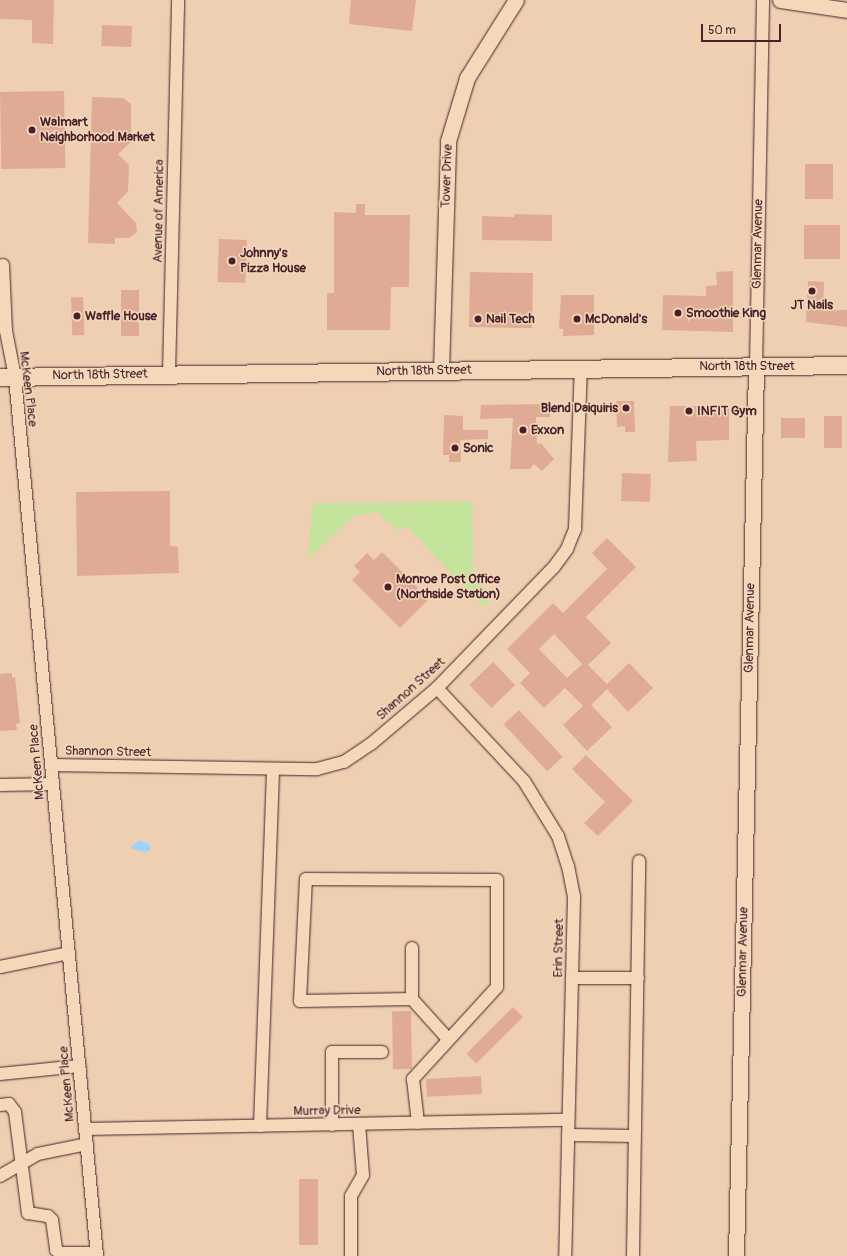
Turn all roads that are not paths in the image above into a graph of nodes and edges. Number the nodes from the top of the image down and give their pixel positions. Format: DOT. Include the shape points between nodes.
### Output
graph roads {
  1 [pos="178,0"];
  2 [pos="516,0"];
  3 [pos="763,0"];
  4 [pos="780,0"];
  5 [pos="847,10"];
  6 [pos="3,265"];
  7 [pos="847,365"];
  8 [pos="581,367"];
  9 [pos="756,367"];
  10 [pos="441,370"];
  11 [pos="169,374"];
  12 [pos="7,377"];
  13 [pos="437,688"];
  14 [pos="51,765"];
  15 [pos="273,768"];
  16 [pos="53,784"];
  17 [pos="0,785"];
  18 [pos="639,861"];
  19 [pos="412,948"];
  20 [pos="69,953"];
  21 [pos="0,967"];
  22 [pos="572,978"];
  23 [pos="638,978"];
  24 [pos="412,999"];
  25 [pos="448,1038"];
  26 [pos="382,1052"];
  27 [pos="80,1066"];
  28 [pos="0,1074"];
  29 [pos="0,1105"];
  30 [pos="568,1120"];
  31 [pos="418,1123"];
  32 [pos="359,1124"];
  33 [pos="332,1125"];
  34 [pos="260,1126"];
  35 [pos="85,1129"];
  36 [pos="568,1135"];
  37 [pos="634,1136"];
  38 [pos="87,1144"];
  39 [pos="22,1160"];
  40 [pos="0,1176"];
  41 [pos="96,1254"];
  42 [pos="351,1256"];
  43 [pos="565,1256"];
  44 [pos="633,1256"];
  45 [pos="736,1256"];
  1 -- 11 [label="street, Avenue of America"];
  2 -- 10 [label="street, Tower Drive" via="467,78 448,141"];
  3 -- 9 [label="street, Glenmar Avenue"];
  4 -- 5 [label="street"];
  6 -- 12 [label="street, McKeen Place"];
  7 -- 9 [label="main road, North 18th Street"];
  8 -- 9 [label="main road, North 18th Street"];
  8 -- 10 [label="main road, North 18th Street"];
  8 -- 13 [label="street, Shannon Street" via="574,529 567,549 554,567"];
  9 -- 45 [label="street, Glenmar Avenue"];
  10 -- 11 [label="main road, North 18th Street"];
  11 -- 12 [label="main road, North 18th Street"];
  12 -- 14 [label="street, McKeen Place"];
  13 -- 15 [label="street, Shannon Street" via="371,744 344,762 317,769"];
  13 -- 22 [label="street, Erin Street" via="524,781 558,836 574,897"];
  14 -- 15 [label="street, Shannon Street"];
  14 -- 16 [label="street, McKeen Place"];
  15 -- 34 [label="street"];
  16 -- 17 [label="street"];
  16 -- 20 [label="street, McKeen Place"];
  18 -- 23 [label="street"];
  19 -- 24 [label="street"];
  20 -- 21 [label="street"];
  20 -- 27 [label="street, McKeen Place"];
  22 -- 23 [label="street"];
  22 -- 30 [label="street, Erin Street"];
  23 -- 37 [label="street"];
  24 -- 25 [label="street"];
  24 -- 25 [label="street" via="300,1001 306,879 497,880 497,987"];
  25 -- 31 [label="street" via="413,1079"];
  26 -- 33 [label="street" via="332,1052"];
  27 -- 28 [label="street"];
  27 -- 35 [label="street, McKeen Place"];
  29 -- 39 [label="street" via="9,1104 15,1112"];
  30 -- 31 [label="street, Murray Drive"];
  30 -- 36 [label="street, Erin Street"];
  31 -- 32 [label="street, Murray Drive"];
  32 -- 33 [label="street, Murray Drive"];
  32 -- 42 [label="street" via="363,1175 351,1196"];
  33 -- 34 [label="street, Murray Drive"];
  34 -- 35 [label="street, Murray Drive"];
  35 -- 38 [label="street, McKeen Place"];
  36 -- 37 [label="street"];
  36 -- 43 [label="street, Erin Street"];
  37 -- 44 [label="street"];
  38 -- 39 [label="street" via="38,1154"];
  38 -- 41 [label="street, McKeen Place"];
  39 -- 40 [label="street" via="8,1174"];
  39 -- 41 [label="street" via="28,1213 48,1216 52,1220 56,1250 64,1254"];
}
